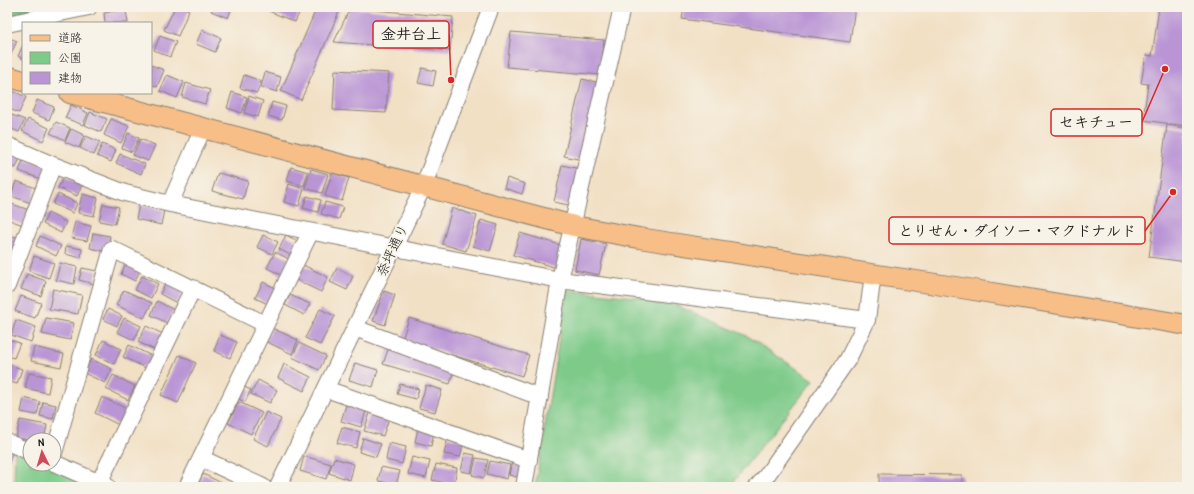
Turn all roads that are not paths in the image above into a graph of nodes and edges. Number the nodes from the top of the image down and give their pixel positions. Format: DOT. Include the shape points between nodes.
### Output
graph roads {
  1 [pos="89,7"];
  2 [pos="491,7"];
  3 [pos="622,7"];
  4 [pos="7,24"];
  5 [pos="7,76"];
  6 [pos="22,81"];
  7 [pos="74,94"];
  8 [pos="203,128"];
  9 [pos="7,145"];
  10 [pos="53,165"];
  11 [pos="424,185"];
  12 [pos="170,204"];
  13 [pos="574,226"];
  14 [pos="310,233"];
  15 [pos="393,248"];
  16 [pos="873,274"];
  17 [pos="560,280"];
  18 [pos="7,286"];
  19 [pos="193,288"];
  20 [pos="867,320"];
  21 [pos="265,324"];
  22 [pos="1187,325"];
  23 [pos="355,328"];
  24 [pos="326,389"];
  25 [pos="540,397"];
  26 [pos="60,432"];
  27 [pos="7,442"];
  28 [pos="22,449"];
  29 [pos="201,458"];
  30 [pos="528,460"];
  31 [pos="62,467"];
  32 [pos="101,485"];
  33 [pos="187,487"];
  34 [pos="263,487"];
  35 [pos="278,487"];
  36 [pos="524,487"];
  37 [pos="757,487"];
  1 -- 4 [label="street"];
  2 -- 11 [label="street, 奈坪通り"];
  3 -- 13 [label="street"];
  5 -- 6 [label="main road"];
  7 -- 8 [label="main road"];
  8 -- 11 [label="main road"];
  8 -- 12 [label="street"];
  9 -- 10 [label="street"];
  10 -- 12 [label="street" via="125,193"];
  10 -- 18 [label="street"];
  11 -- 13 [label="main road"];
  11 -- 15 [label="street, 奈坪通り"];
  12 -- 14 [label="street"];
  13 -- 16 [label="main road"];
  13 -- 17 [label="street"];
  14 -- 15 [label="street"];
  14 -- 21 [label="street"];
  15 -- 17 [label="street"];
  15 -- 23 [label="street, 奈坪通り"];
  16 -- 20 [label="street"];
  16 -- 22 [label="main road"];
  17 -- 20 [label="street"];
  17 -- 25 [label="street"];
  19 -- 21 [label="street"];
  19 -- 26 [label="street" via="112,249"];
  19 -- 32 [label="street"];
  20 -- 37 [label="street" via="848,359"];
  21 -- 29 [label="street"];
  23 -- 24 [label="street, 奈坪通り"];
  23 -- 25 [label="street"];
  24 -- 30 [label="street"];
  24 -- 35 [label="street, 奈坪通り"];
  25 -- 30 [label="street"];
  27 -- 28 [label="street"];
  29 -- 33 [label="street"];
  29 -- 34 [label="street"];
  30 -- 36 [label="street"];
  31 -- 32 [label="street"];
}
